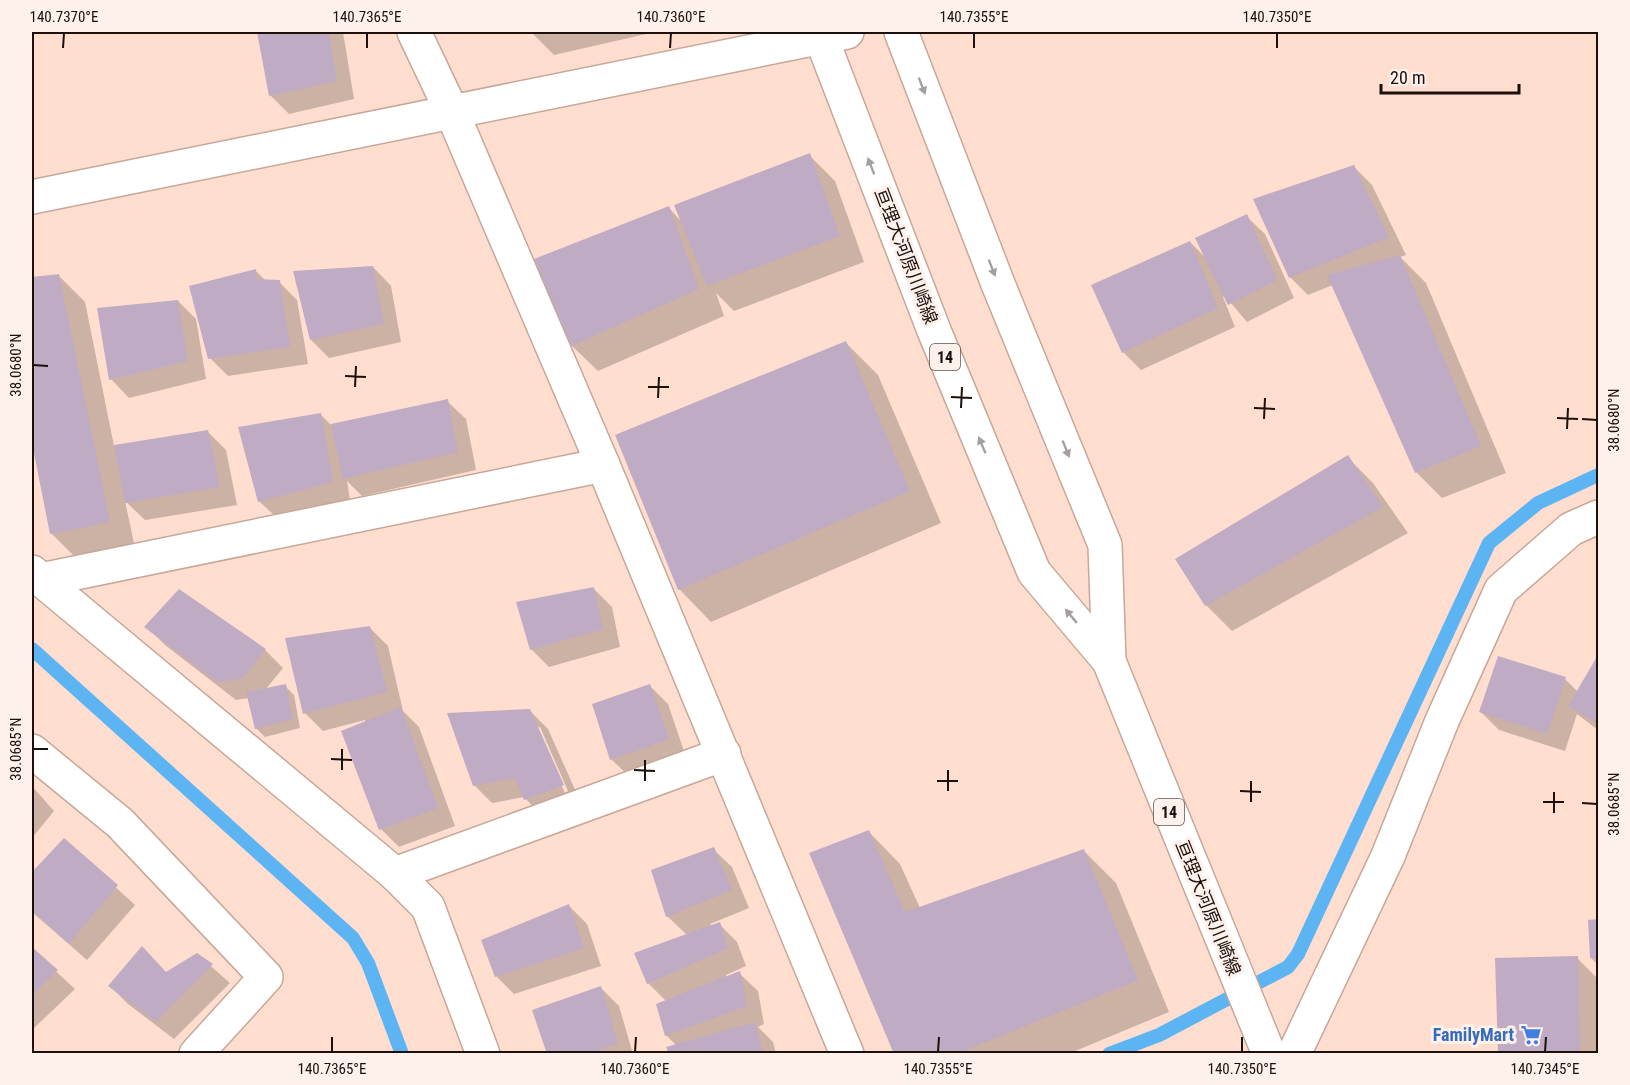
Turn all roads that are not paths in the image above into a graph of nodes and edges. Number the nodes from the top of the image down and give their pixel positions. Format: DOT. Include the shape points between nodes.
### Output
graph roads {
  1 [pos="414,32"];
  2 [pos="901,32"];
  3 [pos="829,33"];
  4 [pos="451,110"];
  5 [pos="32,197"];
  6 [pos="603,465"];
  7 [pos="1599,517"];
  8 [pos="36,576"];
  9 [pos="1109,661"];
  10 [pos="32,751"];
  11 [pos="724,754"];
  12 [pos="395,874"];
  13 [pos="196,1053"];
  14 [pos="483,1053"];
  15 [pos="847,1053"];
  16 [pos="1269,1053"];
  17 [pos="1294,1053"];
  1 -- 4 [label="street"];
  2 -- 9 [label="street, 亘理大河原川崎線 / 14, one-way" via="1105,545"];
  3 -- 4 [label="street"];
  9 -- 3 [label="street, 亘理大河原川崎線 / 14, one-way" via="1034,572 935,333"];
  4 -- 5 [label="street"];
  4 -- 6 [label="street"];
  6 -- 8 [label="street"];
  6 -- 11 [label="street"];
  7 -- 17 [label="street" via="1571,530 1501,590 1442,721 1388,856"];
  8 -- 12 [label="street"];
  9 -- 16 [label="street, 亘理大河原川崎線 / 14"];
  10 -- 13 [label="street" via="120,823 266,977"];
  11 -- 12 [label="street"];
  11 -- 15 [label="street"];
  12 -- 14 [label="street" via="428,907"];
}
